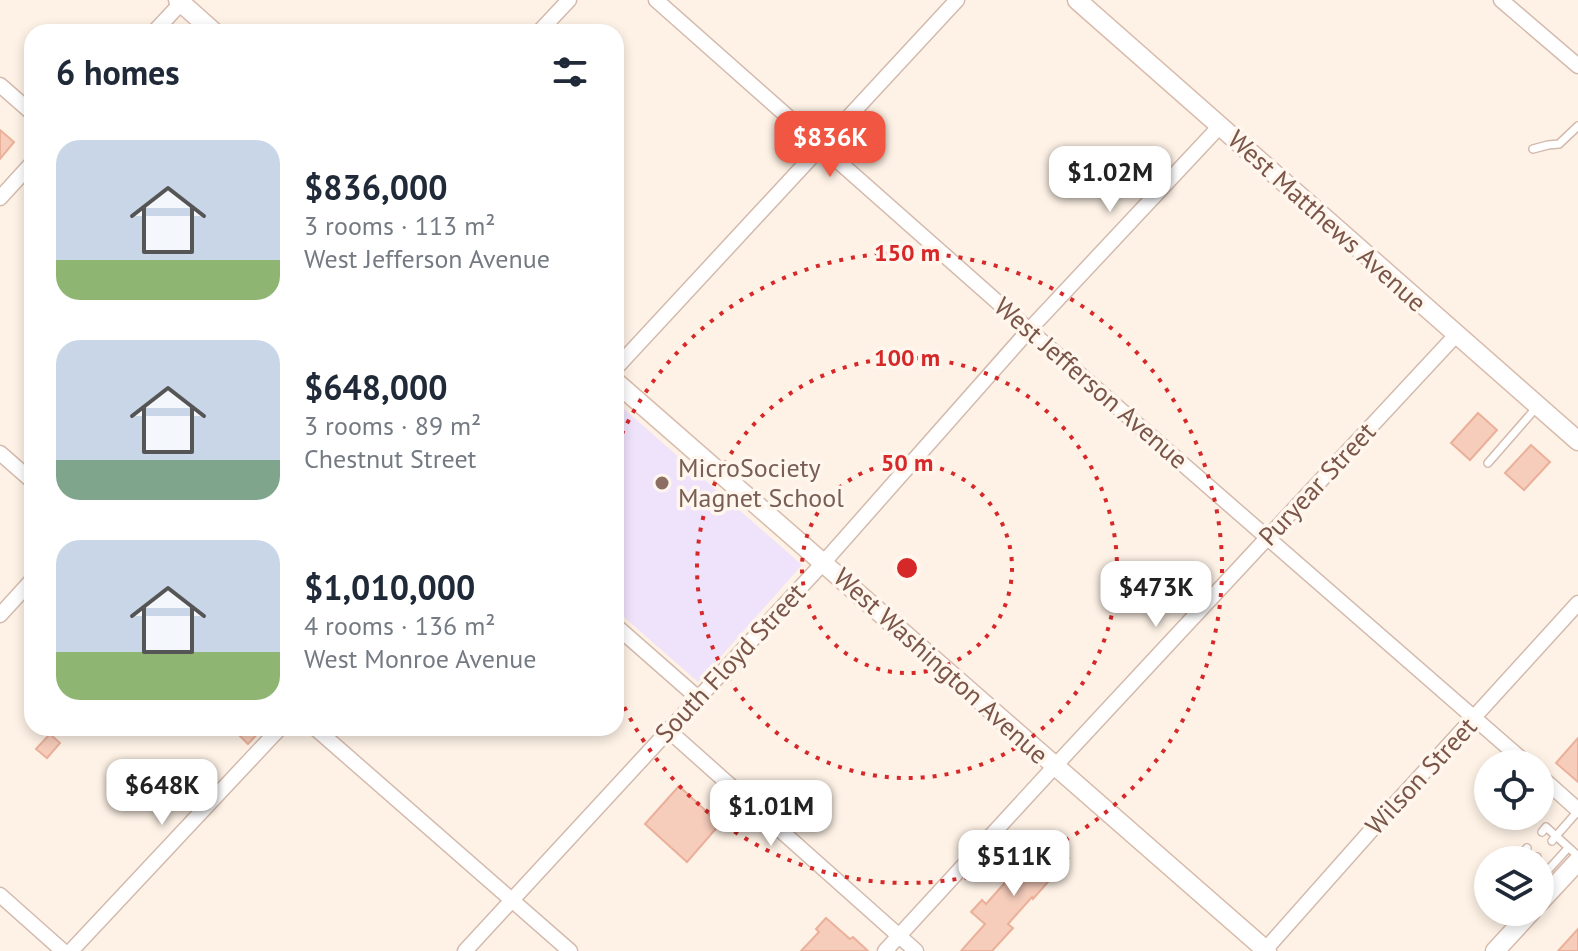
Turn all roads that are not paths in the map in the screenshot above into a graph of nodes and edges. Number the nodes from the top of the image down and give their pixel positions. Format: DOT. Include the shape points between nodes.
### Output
graph roads {
  1 [pos="569,0"];
  2 [pos="656,0"];
  3 [pos="957,0"];
  4 [pos="1077,0"];
  5 [pos="1501,0"];
  6 [pos="181,1"];
  7 [pos="161,24"];
  8 [pos="205,24"];
  9 [pos="546,24"];
  10 [pos="1578,66"];
  11 [pos="0,85"];
  12 [pos="24,106"];
  13 [pos="1220,126"];
  14 [pos="1578,126"];
  15 [pos="822,146"];
  16 [pos="1533,149"];
  17 [pos="24,172"];
  18 [pos="0,198"];
  19 [pos="1029,330"];
  20 [pos="1456,335"];
  21 [pos="624,359"];
  22 [pos="624,389"];
  23 [pos="1538,406"];
  24 [pos="1578,441"];
  25 [pos="0,453"];
  26 [pos="1488,463"];
  27 [pos="24,474"];
  28 [pos="1268,537"];
  29 [pos="824,562"];
  30 [pos="24,589"];
  31 [pos="1578,603"];
  32 [pos="0,615"];
  33 [pos="624,633"];
  34 [pos="698,698"];
  35 [pos="1475,717"];
  36 [pos="668,730"];
  37 [pos="273,736"];
  38 [pos="324,736"];
  39 [pos="1512,750"];
  40 [pos="1055,766"];
  41 [pos="1554,789"];
  42 [pos="1578,810"];
  43 [pos="1542,832"];
  44 [pos="1554,838"];
  45 [pos="1575,855"];
  46 [pos="1554,878"];
  47 [pos="0,895"];
  48 [pos="511,900"];
  49 [pos="1518,926"];
  50 [pos="899,936"];
  51 [pos="1266,950"];
  52 [pos="63,951"];
  53 [pos="71,951"];
  54 [pos="465,951"];
  55 [pos="570,951"];
  56 [pos="885,951"];
  57 [pos="916,951"];
  58 [pos="1495,951"];
  1 -- 9 [label="street"];
  2 -- 15 [label="street, West Jefferson Avenue"];
  3 -- 15 [label="street"];
  4 -- 13 [label="street, West Matthews Avenue"];
  5 -- 10 [label="street"];
  6 -- 7 [label="street"];
  6 -- 8 [label="street"];
  11 -- 12 [label="street"];
  13 -- 19 [label="street, South Floyd Street"];
  13 -- 20 [label="street, West Matthews Avenue"];
  14 -- 16 [label="lane" via="1559,144"];
  15 -- 19 [label="street, West Jefferson Avenue"];
  15 -- 21 [label="street"];
  17 -- 18 [label="street"];
  19 -- 28 [label="street, West Jefferson Avenue"];
  19 -- 29 [label="street, South Floyd Street"];
  20 -- 23 [label="street, West Matthews Avenue"];
  20 -- 28 [label="street, Puryear Street"];
  22 -- 29 [label="street, West Washington Avenue"];
  23 -- 24 [label="street, West Matthews Avenue"];
  23 -- 26 [label="lane"];
  25 -- 27 [label="street"];
  28 -- 35 [label="street, West Jefferson Avenue"];
  28 -- 40 [label="street, Puryear Street"];
  29 -- 34 [label="street, South Floyd Street"];
  29 -- 40 [label="street, West Washington Avenue"];
  30 -- 32 [label="street"];
  31 -- 35 [label="street, Wilson Street"];
  33 -- 34 [label="street"];
  34 -- 36 [label="street, South Floyd Street"];
  35 -- 39 [label="street, West Jefferson Avenue"];
  35 -- 51 [label="street, Wilson Street"];
  36 -- 48 [label="street, South Floyd Street"];
  36 -- 50 [label="street"];
  37 -- 53 [label="street"];
  38 -- 48 [label="street"];
  40 -- 50 [label="street, Puryear Street"];
  40 -- 51 [label="street, West Washington Avenue"];
  41 -- 42 [label="street"];
  42 -- 44 [label="lane"];
  43 -- 44 [label="lane" via="1546,827"];
  44 -- 45 [label="lane"];
  45 -- 46 [label="street"];
  47 -- 52 [label="street"];
  48 -- 54 [label="street, South Floyd Street"];
  48 -- 55 [label="street"];
  49 -- 58 [label="street"];
  50 -- 56 [label="street, Puryear Street"];
  50 -- 57 [label="street"];
}
